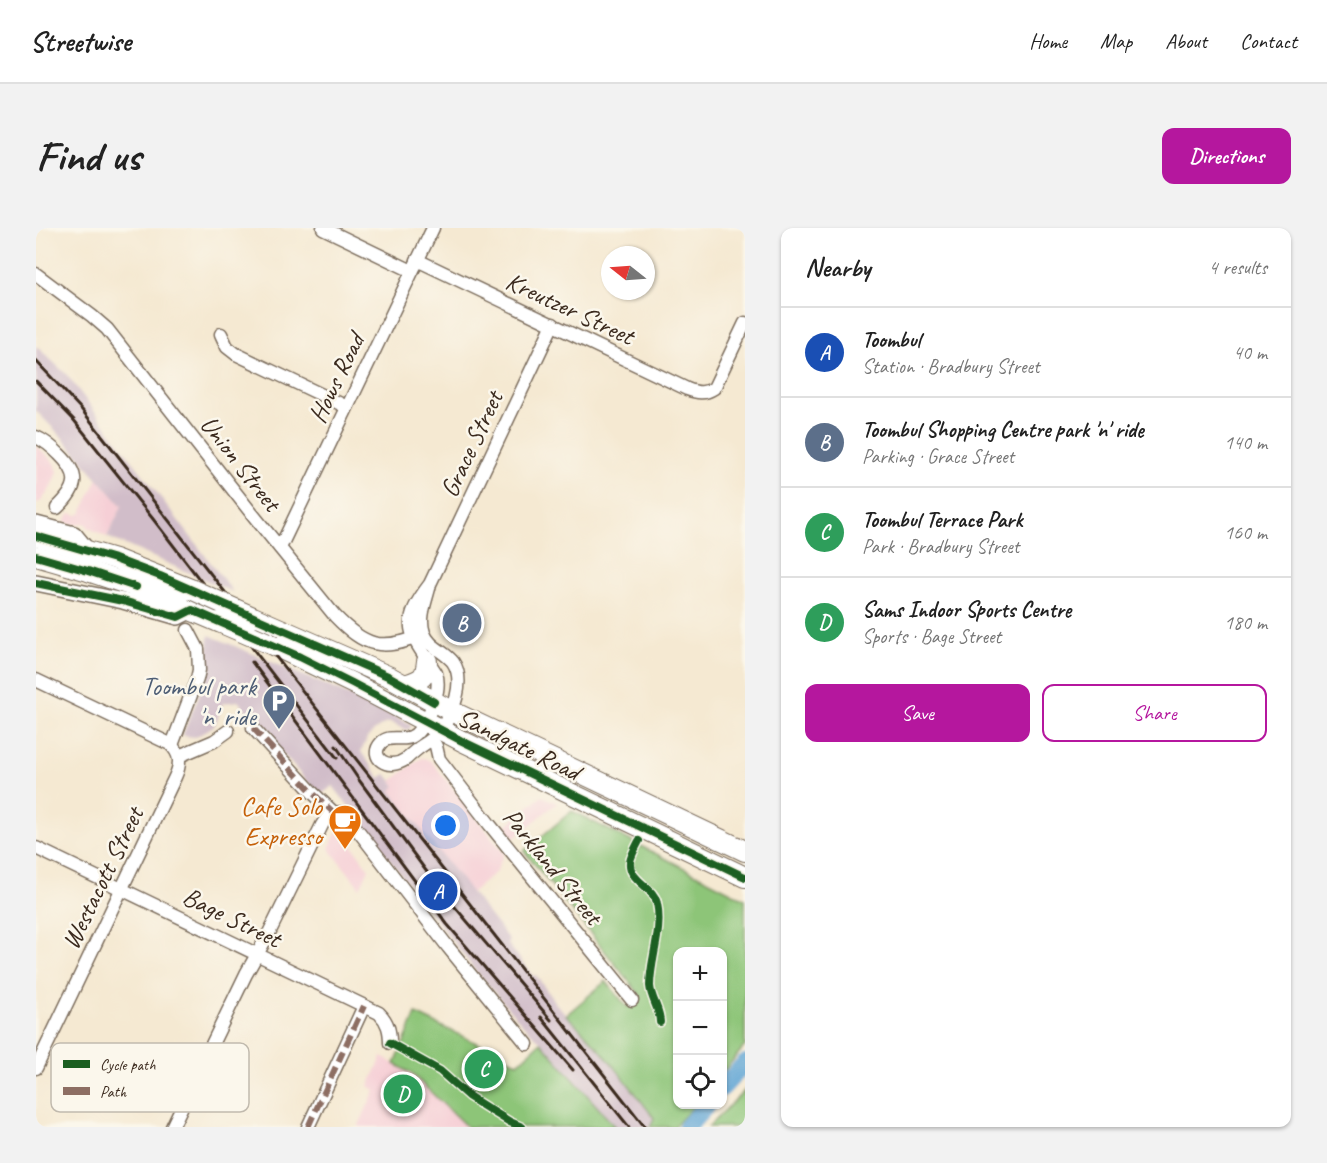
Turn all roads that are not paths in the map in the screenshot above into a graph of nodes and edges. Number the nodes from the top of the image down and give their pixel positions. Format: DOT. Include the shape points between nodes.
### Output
graph roads {
  1 [pos="323,228"];
  2 [pos="433,228"];
  3 [pos="415,266"];
  4 [pos="36,273"];
  5 [pos="745,323"];
  6 [pos="553,324"];
  7 [pos="221,334"];
  8 [pos="347,407"];
  9 [pos="36,437"];
  10 [pos="57,508"];
  11 [pos="36,524"];
  12 [pos="36,536"];
  13 [pos="280,548"];
  14 [pos="88,551"];
  15 [pos="36,556"];
  16 [pos="36,583"];
  17 [pos="192,610"];
  18 [pos="188,630"];
  19 [pos="419,637"];
  20 [pos="427,661"];
  21 [pos="36,680"];
  22 [pos="405,685"];
  23 [pos="443,706"];
  24 [pos="253,729"];
  25 [pos="433,730"];
  26 [pos="228,731"];
  27 [pos="419,748"];
  28 [pos="176,751"];
  29 [pos="439,759"];
  30 [pos="333,812"];
  31 [pos="36,848"];
  32 [pos="745,851"];
  33 [pos="745,877"];
  34 [pos="122,889"];
  35 [pos="258,954"];
  36 [pos="632,1000"];
  37 [pos="364,1006"];
  38 [pos="213,1043"];
  39 [pos="390,1043"];
  40 [pos="526,1044"];
  41 [pos="36,1068"];
  42 [pos="179,1112"];
  43 [pos="172,1127"];
  44 [pos="308,1127"];
  1 -- 3 [label="street, Kreutzer Street"];
  2 -- 3 [label="street, Hows Road"];
  3 -- 6 [label="street, Kreutzer Street"];
  3 -- 8 [label="street, Hows Road"];
  4 -- 13 [label="street, Union Street" via="107,329"];
  5 -- 6 [label="street, Kreutzer Street" via="716,384 705,392 687,389"];
  6 -- 19 [label="street, Grace Street" via="430,584 413,610 411,629"];
  7 -- 8 [label="street" via="226,347 236,354"];
  8 -- 13 [label="street, Hows Road"];
  9 -- 10 [label="street" via="50,445 74,472 74,483"];
  11 -- 14 [label="street, Sandgate Road" via="74,534"];
  12 -- 14 [label="highway, Sandgate Road"];
  13 -- 19 [label="street, Union Street" via="335,616 357,635 383,645"];
  14 -- 22 [label="highway, Sandgate Road, bridge" via="160,576"];
  15 -- 17 [label="highway, Sandgate Road"];
  16 -- 17 [label="street, Sandgate Road" via="178,616"];
  17 -- 25 [label="highway, Sandgate Road, bridge" via="352,682"];
  18 -- 28 [label="street, Westacott Street" via="198,649 199,670"];
  19 -- 20 [label="street"];
  19 -- 23 [label="street" via="447,656 456,669 458,689"];
  20 -- 22 [label="highway" via="423,678"];
  20 -- 23 [label="street" via="436,673 437,693"];
  21 -- 28 [label="street"];
  22 -- 23 [label="highway, Sandgate Road"];
  23 -- 25 [label="street"];
  23 -- 25 [label="street"];
  23 -- 32 [label="highway, Sandgate Road"];
  24 -- 30 [label="street"];
  25 -- 27 [label="street"];
  25 -- 27 [label="street" via="405,739 389,738 378,747 378,756 394,764"];
  25 -- 29 [label="street, Parkland Street"];
  25 -- 33 [label="highway, Sandgate Road"];
  26 -- 28 [label="street" via="214,741"];
  27 -- 29 [label="street, Parkland Street"];
  28 -- 34 [label="street, Westacott Street" via="180,764 177,772"];
  29 -- 36 [label="street, Parkland Street"];
  30 -- 35 [label="street" via="322,825"];
  30 -- 40 [label="street" via="342,813 353,824"];
  31 -- 34 [label="street, Bage Street"];
  34 -- 35 [label="street, Bage Street"];
  34 -- 41 [label="street, Westacott Street"];
  35 -- 37 [label="street, Bage Street"];
  35 -- 38 [label="street"];
  37 -- 39 [label="street, Bage Street" via="384,1018"];
  37 -- 44 [label="street"];
  42 -- 43 [label="street"];
}
